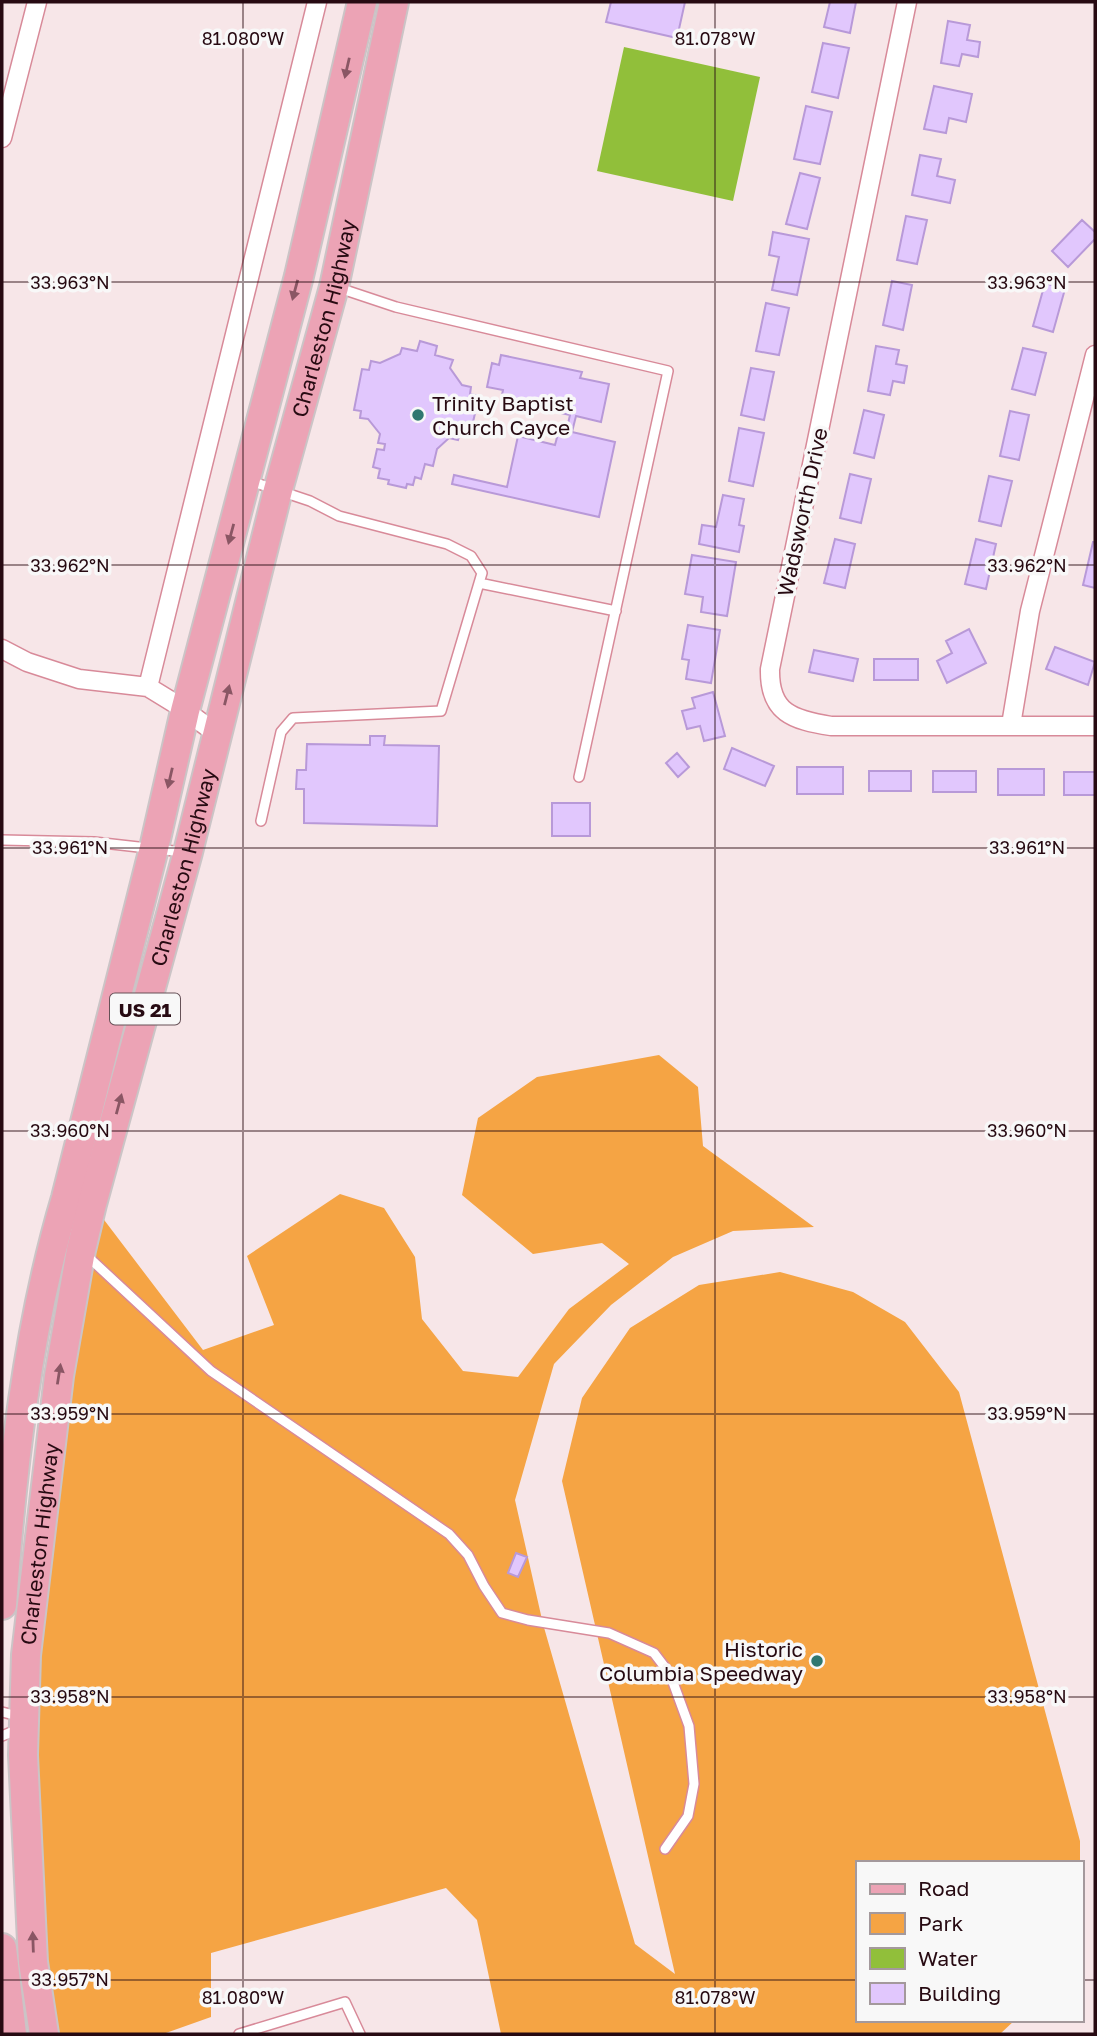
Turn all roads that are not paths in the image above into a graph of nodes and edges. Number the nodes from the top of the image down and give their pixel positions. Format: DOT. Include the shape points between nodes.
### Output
graph roads {
  1 [pos="37,2"];
  2 [pos="317,2"];
  3 [pos="362,2"];
  4 [pos="394,2"];
  5 [pos="908,2"];
  6 [pos="2,138"];
  7 [pos="334,287"];
  8 [pos="1095,355"];
  9 [pos="245,479"];
  10 [pos="278,490"];
  11 [pos="479,583"];
  12 [pos="616,611"];
  13 [pos="2,649"];
  14 [pos="148,687"];
  15 [pos="185,711"];
  16 [pos="1011,725"];
  17 [pos="1095,726"];
  18 [pos="217,734"];
  19 [pos="579,777"];
  20 [pos="261,821"];
  21 [pos="2,839"];
  22 [pos="154,848"];
  23 [pos="188,852"];
  24 [pos="67,1245"];
  25 [pos="2,1605"];
  26 [pos="12,1723"];
  27 [pos="665,1849"];
  28 [pos="2,1948"];
  29 [pos="8,1999"];
  30 [pos="40,2004"];
  31 [pos="12,2034"];
  32 [pos="44,2034"];
  33 [pos="239,2034"];
  34 [pos="360,2034"];
  1 -- 6 [label="street"];
  2 -- 14 [label="street"];
  3 -- 9 [label="main road, Charleston Highway / US 21, one-way" via="299,276"];
  4 -- 7 [label="main road, Charleston Highway / US 21"];
  5 -- 16 [label="street, Wadsworth Drive" via="769,688 776,704 795,718 831,726"];
  7 -- 10 [label="main road, Charleston Highway / US 21"];
  7 -- 12 [label="lane" via="668,371"];
  8 -- 16 [label="street" via="1030,611"];
  9 -- 10 [label="lane"];
  9 -- 15 [label="main road, Charleston Highway / US 21, one-way"];
  10 -- 11 [label="lane" via="339,516 447,544 471,556 482,573"];
  18 -- 10 [label="main road, Charleston Highway / US 21, one-way"];
  11 -- 12 [label="lane"];
  11 -- 20 [label="lane" via="441,711 293,718 281,732"];
  12 -- 19 [label="lane"];
  13 -- 14 [label="street" via="70,677"];
  14 -- 15 [label="street"];
  15 -- 18 [label="street"];
  15 -- 22 [label="main road, Charleston Highway / US 21, one-way"];
  16 -- 17 [label="street, Wadsworth Drive"];
  18 -- 23 [label="main road, Charleston Highway / US 21"];
  21 -- 22 [label="lane"];
  22 -- 23 [label="lane"];
  22 -- 24 [label="main road, Charleston Highway / US 21" via="70,1185"];
  24 -- 23 [label="main road, Charleston Highway / US 21, one-way"];
  24 -- 25 [label="main road, Charleston Highway / US 21" via="29,1367"];
  26 -- 24 [label="main road, Charleston Highway / US 21, one-way" via="26,1655 59,1376"];
  24 -- 27 [label="lane" via="211,1371 449,1534 468,1555 502,1612 609,1633 654,1653 670,1674 689,1726 694,1784 688,1816"];
  30 -- 26 [label="main road, Charleston Highway / US 21, one-way"];
  28 -- 29 [label="main road"];
  29 -- 30 [label="main road"];
  29 -- 31 [label="main road"];
  30 -- 32 [label="main road, Charleston Highway / US 21"];
  33 -- 34 [label="lane" via="345,2002"];
}
